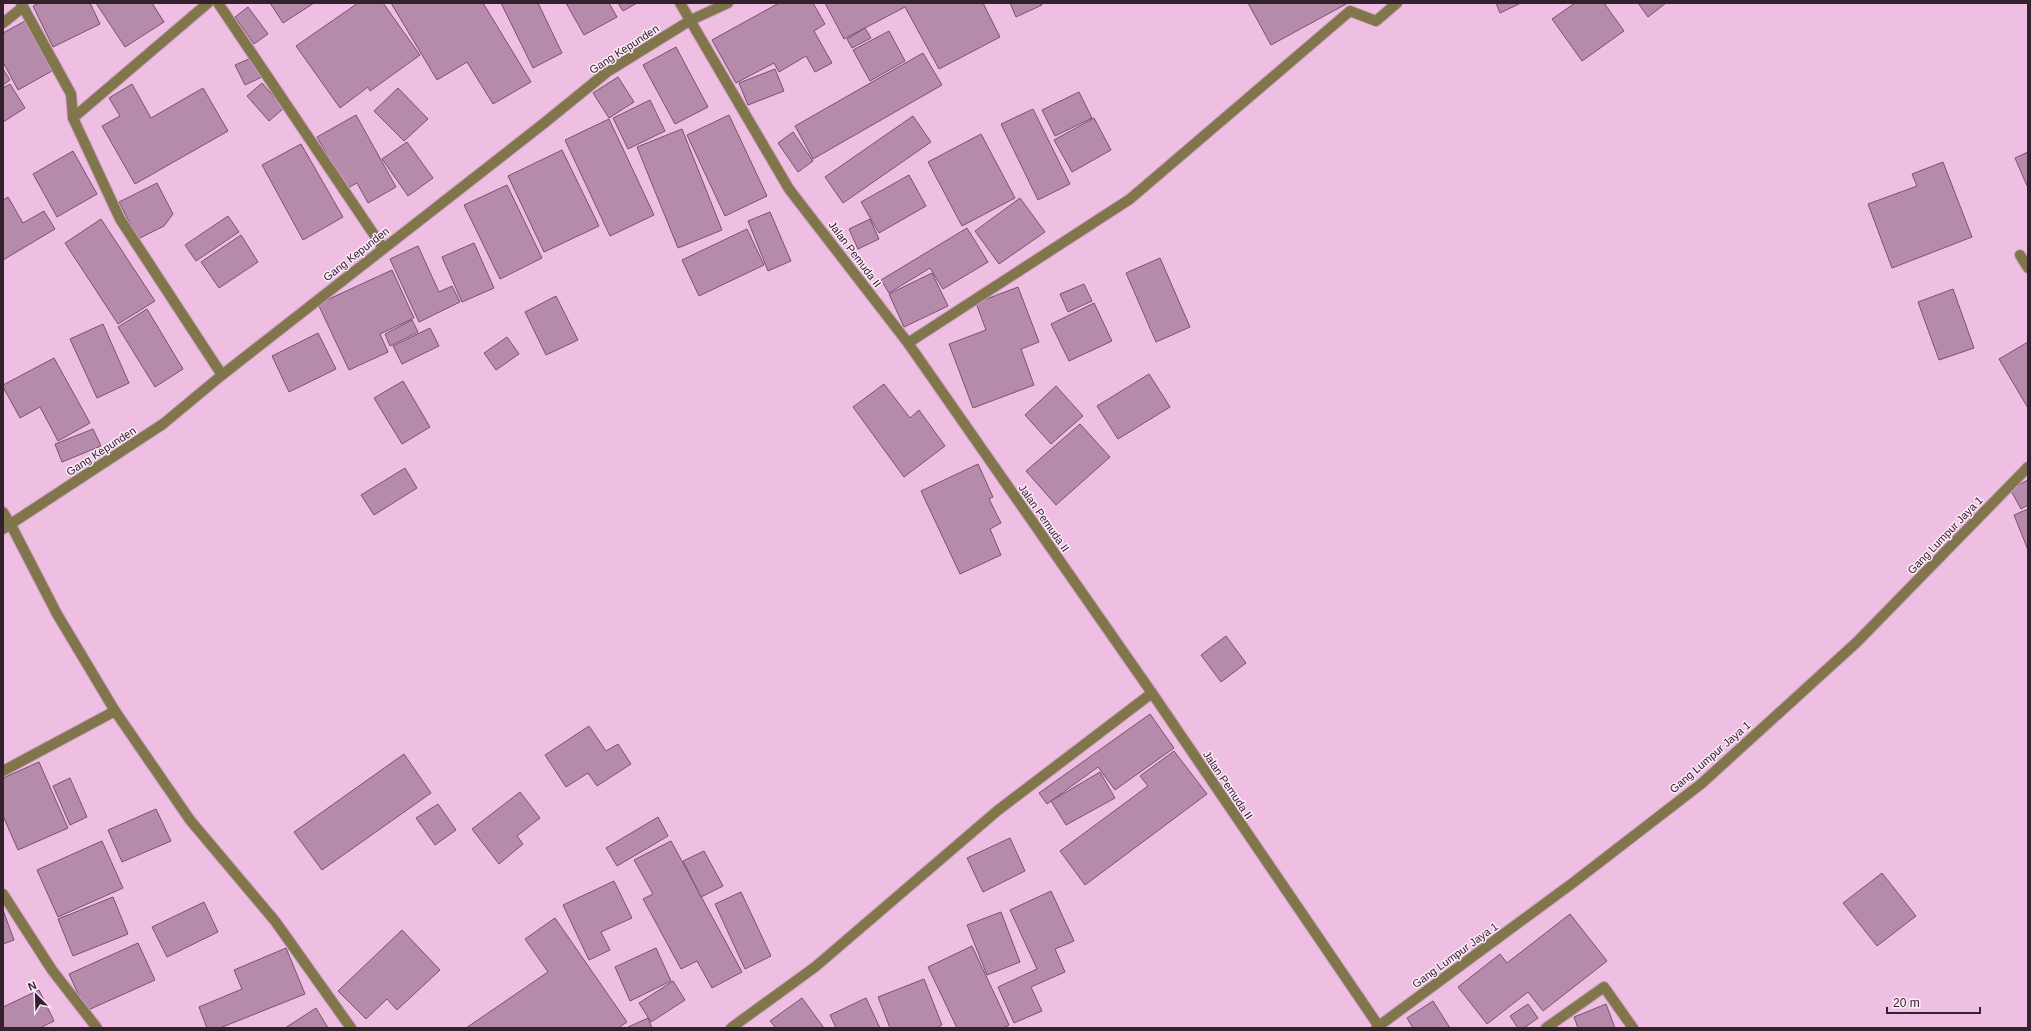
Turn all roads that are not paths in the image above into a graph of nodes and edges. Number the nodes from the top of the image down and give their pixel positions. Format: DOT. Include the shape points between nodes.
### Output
graph roads {
  1 [pos="208,3"];
  2 [pos="218,3"];
  3 [pos="680,3"];
  4 [pos="728,3"];
  5 [pos="1397,3"];
  6 [pos="22,5"];
  7 [pos="691,20"];
  8 [pos="3,23"];
  9 [pos="73,118"];
  10 [pos="383,248"];
  11 [pos="2020,255"];
  12 [pos="2028,268"];
  13 [pos="908,343"];
  14 [pos="222,375"];
  15 [pos="2028,467"];
  16 [pos="3,512"];
  17 [pos="7,527"];
  18 [pos="1152,693"];
  19 [pos="115,711"];
  20 [pos="3,771"];
  21 [pos="3,894"];
  22 [pos="1378,1027"];
  23 [pos="97,1028"];
  24 [pos="351,1028"];
  25 [pos="731,1028"];
  26 [pos="1546,1028"];
  27 [pos="1633,1028"];
  1 -- 9 [label="street"];
  2 -- 10 [label="street"];
  3 -- 7 [label="street, Jalan Pemuda II"];
  4 -- 7 [label="street, Gang Kepunden"];
  5 -- 13 [label="street" via="1376,21 1350,11 1130,198"];
  6 -- 8 [label="street"];
  6 -- 9 [label="street" via="71,94"];
  7 -- 10 [label="street, Gang Kepunden" via="607,72"];
  7 -- 13 [label="street, Jalan Pemuda II" via="789,189"];
  9 -- 14 [label="street" via="120,219"];
  10 -- 14 [label="street, Gang Kepunden"];
  11 -- 12 [label="street"];
  13 -- 18 [label="street, Jalan Pemuda II"];
  14 -- 17 [label="street, Gang Kepunden" via="163,424"];
  15 -- 22 [label="street, Gang Lumpur Jaya 1" via="1857,642 1701,784"];
  16 -- 17 [label="street"];
  17 -- 19 [label="street"];
  18 -- 22 [label="street, Jalan Pemuda II"];
  18 -- 25 [label="street" via="997,811 815,967"];
  19 -- 20 [label="street"];
  19 -- 24 [label="street" via="190,820 275,921"];
  21 -- 23 [label="street" via="52,970"];
  26 -- 27 [label="street" via="1604,987"];
}
